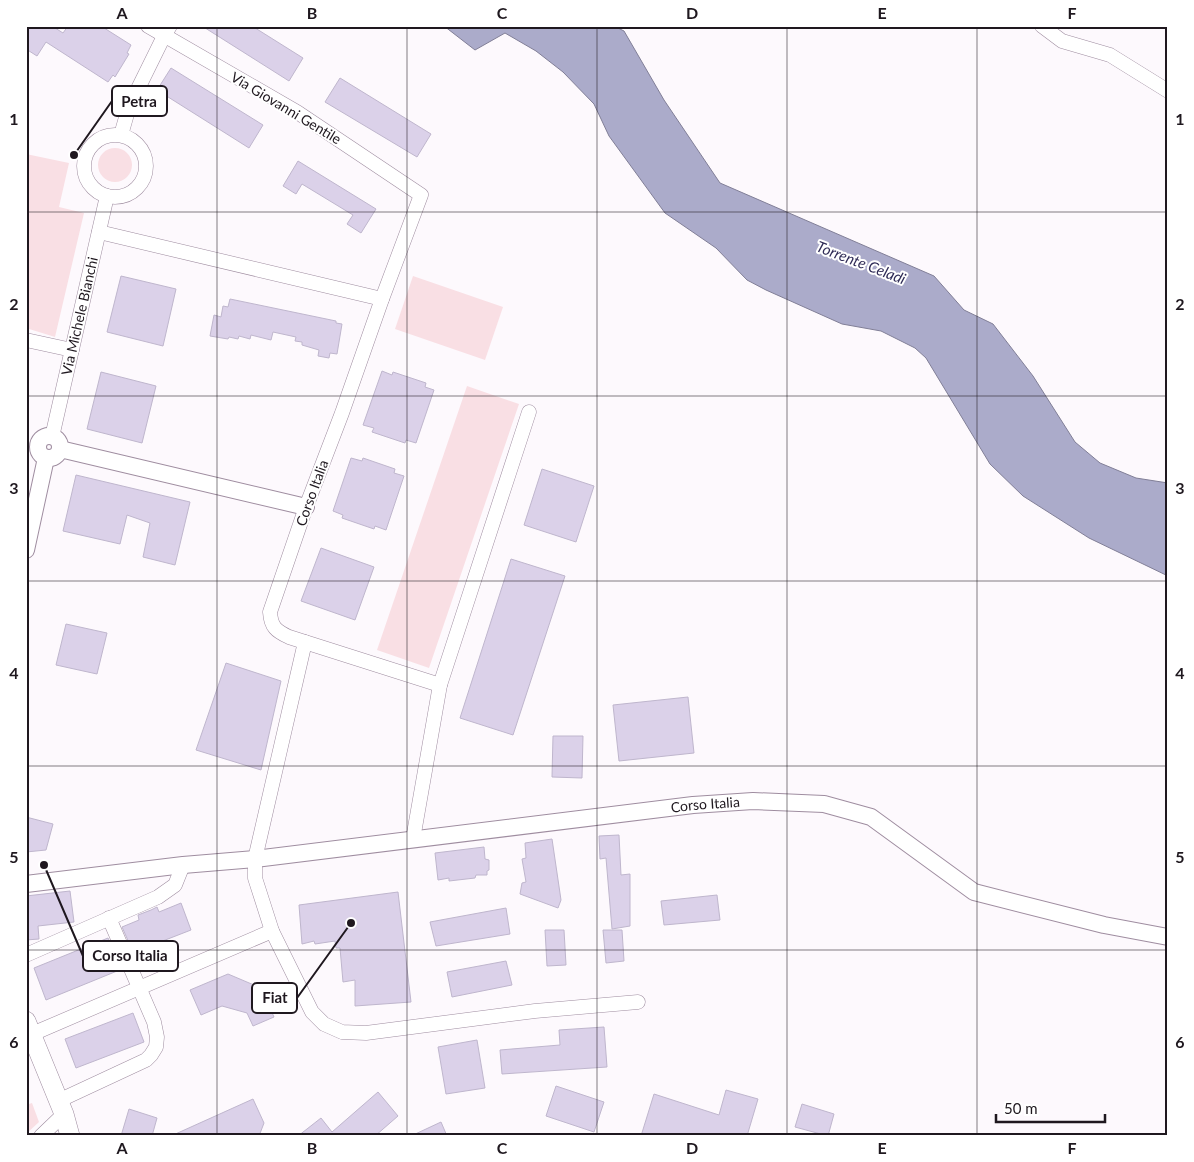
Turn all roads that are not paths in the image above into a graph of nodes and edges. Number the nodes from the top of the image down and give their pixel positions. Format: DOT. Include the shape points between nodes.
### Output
graph roads {
  1 [pos="148,26"];
  2 [pos="1042,26"];
  3 [pos="167,31"];
  4 [pos="1168,91"];
  5 [pos="121,135"];
  6 [pos="421,195"];
  7 [pos="107,196"];
  8 [pos="99,232"];
  9 [pos="382,299"];
  10 [pos="26,340"];
  11 [pos="72,350"];
  12 [pos="529,412"];
  13 [pos="45,446"];
  14 [pos="306,507"];
  15 [pos="26,550"];
  16 [pos="305,642"];
  17 [pos="440,685"];
  18 [pos="413,839"];
  19 [pos="255,859"];
  20 [pos="183,865"];
  21 [pos="26,884"];
  22 [pos="109,918"];
  23 [pos="272,931"];
  24 [pos="1168,937"];
  25 [pos="26,956"];
  26 [pos="140,988"];
  27 [pos="638,1002"];
  28 [pos="29,1027"];
  29 [pos="61,1108"];
  30 [pos="41,1136"];
  31 [pos="70,1136"];
  1 -- 3 [label="street, Via Giovanni Gentile"];
  2 -- 4 [label="street" via="1062,41 1110,55"];
  3 -- 5 [label="street" via="129,107"];
  3 -- 6 [label="street, Via Giovanni Gentile"];
  5 -- 7 [label="street" via="100,138 86,154 85,175 98,192"];
  5 -- 7 [label="street" via="138,145 146,162 145,172 135,189 117,197"];
  6 -- 9 [label="street, Corso Italia"];
  7 -- 8 [label="street, Via Michele Bianchi"];
  8 -- 9 [label="street"];
  8 -- 11 [label="street, Via Michele Bianchi"];
  9 -- 14 [label="street, Corso Italia"];
  10 -- 11 [label="street"];
  11 -- 13 [label="street, Via Michele Bianchi"];
  12 -- 17 [label="street"];
  13 -- 14 [label="street"];
  13 -- 15 [label="street"];
  14 -- 16 [label="street, Corso Italia" via="270,612 278,631"];
  16 -- 17 [label="street, Corso Italia"];
  16 -- 19 [label="street"];
  17 -- 18 [label="street"];
  18 -- 19 [label="street, Corso Italia"];
  18 -- 24 [label="street, Corso Italia" via="693,805 753,801 824,804 871,818 974,892 1104,925"];
  19 -- 20 [label="street, Corso Italia"];
  19 -- 23 [label="street" via="255,878"];
  20 -- 21 [label="street, Corso Italia"];
  20 -- 22 [label="street" via="175,886"];
  22 -- 25 [label="street"];
  22 -- 26 [label="street"];
  23 -- 26 [label="street"];
  23 -- 27 [label="street" via="312,1012 324,1024 342,1032 366,1033 535,1011"];
  26 -- 28 [label="street"];
  26 -- 29 [label="street" via="157,1037 152,1055"];
  28 -- 29 [label="main road"];
  29 -- 30 [label="street"];
  29 -- 31 [label="main road"];
}
